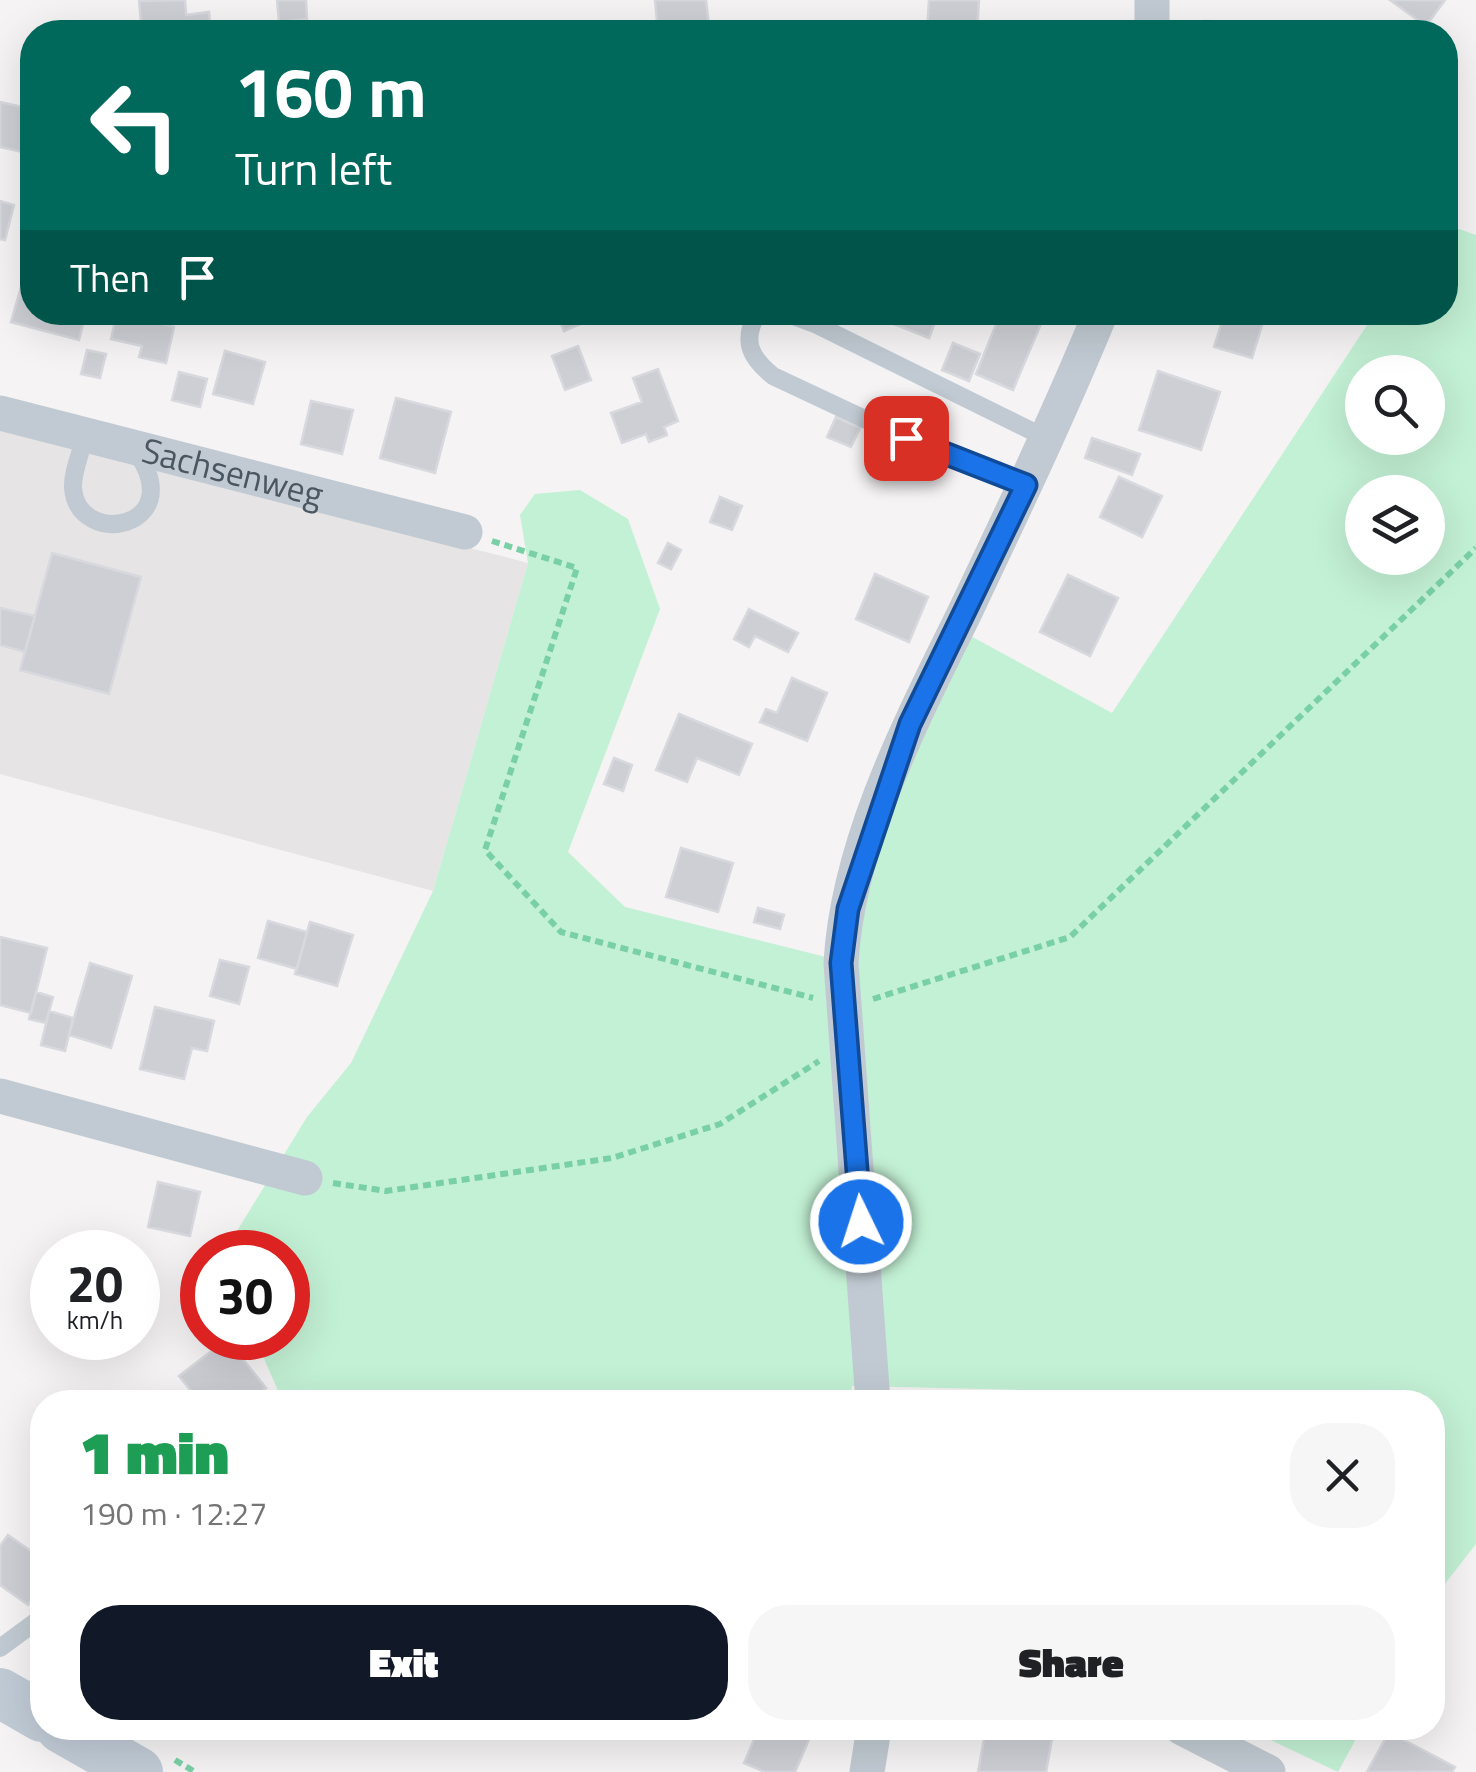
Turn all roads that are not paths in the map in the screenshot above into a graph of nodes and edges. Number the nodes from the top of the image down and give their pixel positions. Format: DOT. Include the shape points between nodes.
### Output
graph roads {
  1 [pos="751,325"];
  2 [pos="817,325"];
  3 [pos="1096,325"];
  4 [pos="0,413"];
  5 [pos="85,434"];
  6 [pos="1048,439"];
  7 [pos="132,446"];
  8 [pos="1026,485"];
  9 [pos="465,532"];
  10 [pos="0,1096"];
  11 [pos="304,1178"];
  12 [pos="872,1390"];
  13 [pos="30,1625"];
  14 [pos="0,1648"];
  15 [pos="0,1693"];
  16 [pos="30,1710"];
  17 [pos="81,1740"];
  18 [pos="872,1740"];
  19 [pos="1205,1740"];
  20 [pos="138,1772"];
  21 [pos="867,1772"];
  22 [pos="1268,1772"];
  1 -- 8 [label="lane" via="748,346 773,376"];
  2 -- 6 [label="lane"];
  3 -- 6 [label="street"];
  4 -- 5 [label="street, Sachsenweg"];
  5 -- 7 [label="street, Sachsenweg"];
  5 -- 7 [label="lane" via="73,489 84,512 107,524 133,520 150,500 152,474"];
  6 -- 8 [label="street"];
  7 -- 9 [label="street, Sachsenweg"];
  8 -- 12 [label="street" via="910,724 843,930"];
  10 -- 11 [label="street"];
  13 -- 14 [label="lane"];
  15 -- 16 [label="main road"];
  17 -- 20 [label="main road"];
  18 -- 21 [label="street"];
  19 -- 22 [label="street"];
}
